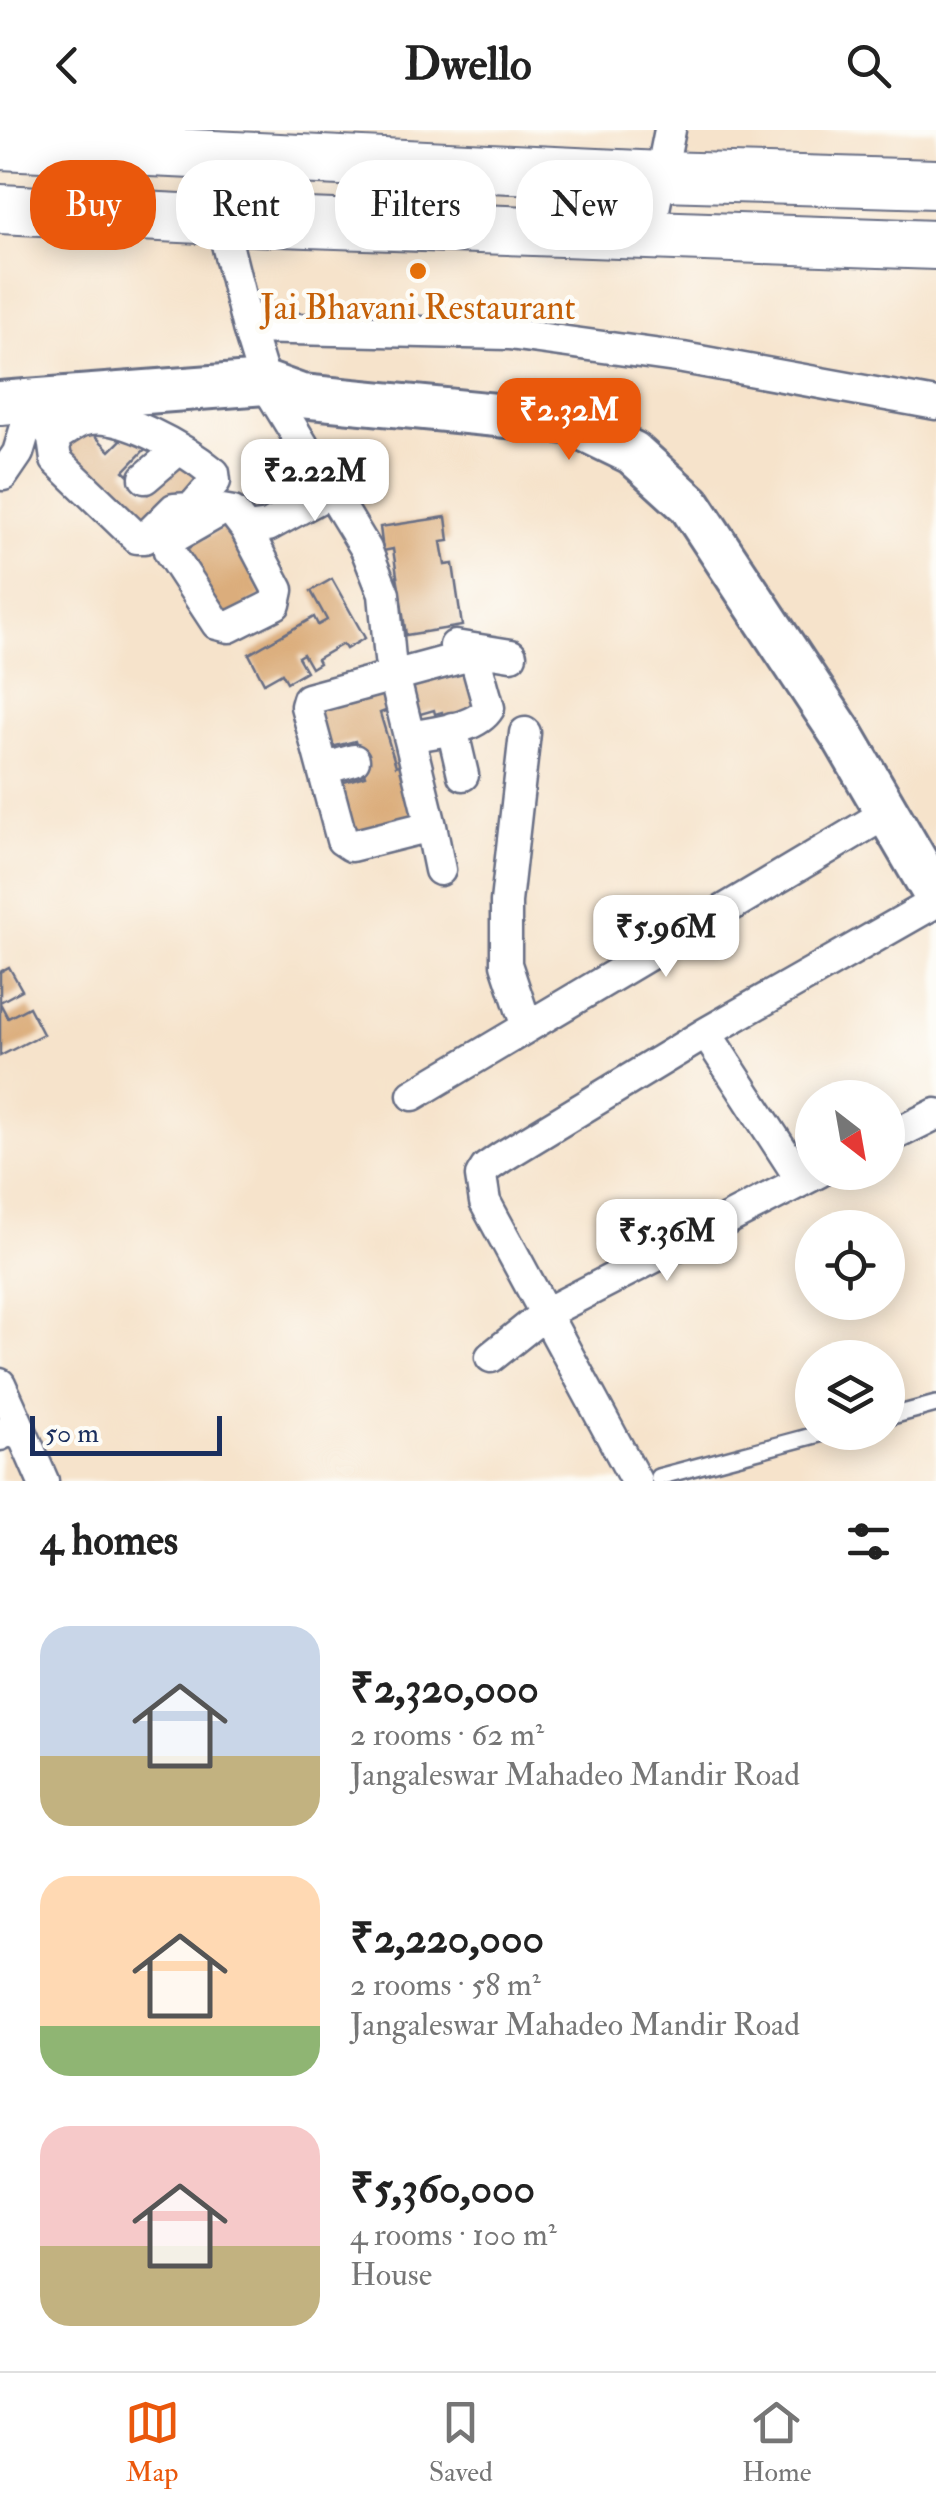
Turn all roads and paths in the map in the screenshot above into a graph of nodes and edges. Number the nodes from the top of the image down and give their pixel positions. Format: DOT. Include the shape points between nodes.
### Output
graph roads {
  1 [pos="0,145"];
  2 [pos="666,153"];
  3 [pos="936,184"];
  4 [pos="0,209"];
  5 [pos="653,215"];
  6 [pos="176,218"];
  7 [pos="315,223"];
  8 [pos="516,230"];
  9 [pos="653,234"];
  10 [pos="936,244"];
  11 [pos="228,250"];
  12 [pos="248,328"];
  13 [pos="265,383"];
  14 [pos="17,402"];
  15 [pos="936,404"];
  16 [pos="53,438"];
  17 [pos="180,448"];
  18 [pos="3,474"];
  19 [pos="145,478"];
  20 [pos="330,492"];
  21 [pos="246,529"];
  22 [pos="512,655"];
  23 [pos="392,667"];
  24 [pos="452,728"];
  25 [pos="525,732"];
  26 [pos="409,737"];
  27 [pos="354,760"];
  28 [pos="323,769"];
  29 [pos="463,776"];
  30 [pos="887,813"];
  31 [pos="430,826"];
  32 [pos="440,870"];
  33 [pos="936,899"];
  34 [pos="527,1027"];
  35 [pos="706,1033"];
  36 [pos="414,1095"];
  37 [pos="936,1114"];
  38 [pos="905,1130"];
  39 [pos="795,1155"];
  40 [pos="795,1185"];
  41 [pos="546,1313"];
  42 [pos="490,1357"];
  43 [pos="0,1384"];
  44 [pos="936,1404"];
  45 [pos="905,1412"];
  46 [pos="795,1440"];
  47 [pos="20,1448"];
  48 [pos="647,1479"];
  49 [pos="43,1481"];
  1 -- 2 [label="main road"];
  2 -- 3 [label="main road"];
  2 -- 5 [label="street"];
  4 -- 6 [label="main road"];
  7 -- 8 [label="main road"];
  9 -- 10 [label="main road"];
  11 -- 12 [label="street"];
  12 -- 13 [label="street"];
  12 -- 15 [label="street" via="509,334"];
  13 -- 14 [label="main road"];
  13 -- 20 [label="street"];
  13 -- 30 [label="main road" via="301,396 568,422 634,454 690,506"];
  14 -- 16 [label="street"];
  14 -- 18 [label="street" via="18,453"];
  16 -- 17 [label="street" via="94,419"];
  16 -- 17 [label="street" via="56,460 137,538 174,510 192,508 215,481 214,473"];
  17 -- 19 [label="street"];
  20 -- 21 [label="street" via="268,526"];
  20 -- 23 [label="street" via="366,548 384,594"];
  22 -- 23 [label="street" via="450,646"];
  23 -- 24 [label="street" via="475,658 489,708 484,717"];
  23 -- 26 [label="street"];
  23 -- 28 [label="street" via="308,699"];
  24 -- 26 [label="street"];
  24 -- 29 [label="street"];
  25 -- 34 [label="street" via="506,902 506,964"];
  26 -- 31 [label="street"];
  27 -- 28 [label="street"];
  28 -- 31 [label="street" via="342,840 351,846"];
  30 -- 33 [label="main road"];
  30 -- 34 [label="street"];
  31 -- 32 [label="street"];
  33 -- 35 [label="street"];
  34 -- 36 [label="street"];
  35 -- 39 [label="street"];
  35 -- 41 [label="street" via="481,1176 486,1202"];
  37 -- 38 [label="street"];
  40 -- 41 [label="street"];
  41 -- 42 [label="street"];
  41 -- 48 [label="street"];
  43 -- 47 [label="street"];
  44 -- 45 [label="lane"];
  46 -- 48 [label="lane"];
  47 -- 49 [label="street"];
}
